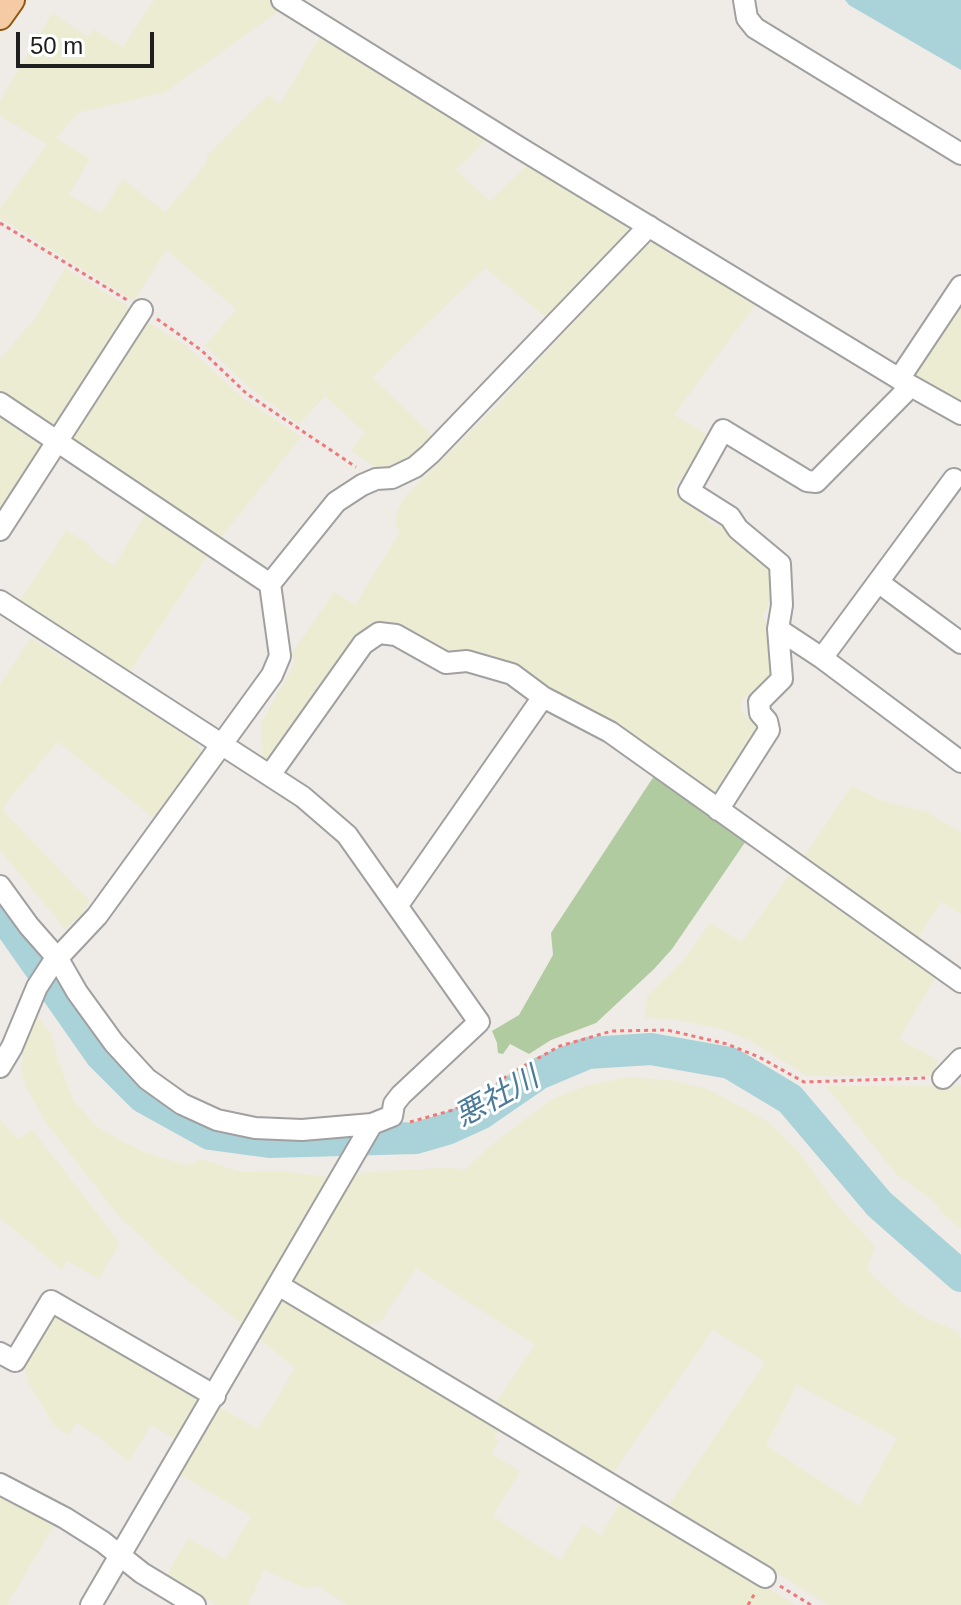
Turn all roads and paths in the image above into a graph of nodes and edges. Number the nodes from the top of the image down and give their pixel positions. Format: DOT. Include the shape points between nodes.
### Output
graph roads {
  1 [pos="12,0"];
  2 [pos="744,0"];
  3 [pos="291,2"];
  4 [pos="0,17"];
  5 [pos="961,154"];
  6 [pos="0,223"];
  7 [pos="649,226"];
  8 [pos="961,286"];
  9 [pos="142,310"];
  10 [pos="905,382"];
  11 [pos="0,403"];
  12 [pos="961,414"];
  13 [pos="57,443"];
  14 [pos="376,479"];
  15 [pos="954,479"];
  16 [pos="0,530"];
  17 [pos="878,582"];
  18 [pos="270,584"];
  19 [pos="0,601"];
  20 [pos="778,629"];
  21 [pos="961,643"];
  22 [pos="822,658"];
  23 [pos="543,697"];
  24 [pos="221,744"];
  25 [pos="961,762"];
  26 [pos="270,775"];
  27 [pos="718,810"];
  28 [pos="0,886"];
  29 [pos="398,905"];
  30 [pos="55,962"];
  31 [pos="961,982"];
  32 [pos="961,1059"];
  33 [pos="0,1067"];
  34 [pos="943,1078"];
  35 [pos="392,1116"];
  36 [pos="370,1127"];
  37 [pos="280,1286"];
  38 [pos="0,1353"];
  39 [pos="215,1396"];
  40 [pos="0,1484"];
  41 [pos="121,1555"];
  42 [pos="765,1577"];
  43 [pos="91,1605"];
  44 [pos="195,1605"];
  45 [pos="811,1605"];
  1 -- 4 [label="main road"];
  2 -- 5 [label="street" via="755,28"];
  3 -- 7 [label="street"];
  6 -- 9 [label="path"];
  7 -- 10 [label="street"];
  7 -- 14 [label="street" via="430,454 392,478"];
  8 -- 10 [label="street"];
  9 -- 13 [label="street"];
  9 -- 14 [label="path" via="201,350 247,394"];
  10 -- 12 [label="street"];
  10 -- 20 [label="street" via="816,482 723,430 689,491 730,517 780,564"];
  11 -- 13 [label="street"];
  13 -- 16 [label="street"];
  13 -- 18 [label="street"];
  14 -- 18 [label="street" via="336,502"];
  15 -- 17 [label="street"];
  17 -- 21 [label="street"];
  17 -- 22 [label="street"];
  18 -- 24 [label="street" via="280,656"];
  19 -- 24 [label="street"];
  20 -- 22 [label="street"];
  20 -- 27 [label="street" via="782,679 759,702 769,730"];
  22 -- 25 [label="street"];
  23 -- 26 [label="street" via="512,674 467,661 446,663 396,635 379,633 363,644"];
  23 -- 27 [label="street" via="610,732"];
  23 -- 29 [label="street"];
  24 -- 26 [label="street"];
  24 -- 30 [label="street" via="97,916"];
  26 -- 29 [label="street" via="347,835"];
  27 -- 31 [label="street"];
  28 -- 30 [label="street"];
  29 -- 35 [label="street" via="479,1022 401,1095"];
  30 -- 33 [label="street" via="37,987"];
  30 -- 36 [label="street" via="114,1043 147,1079 182,1104 217,1120 255,1128"];
  32 -- 34 [label="street"];
  34 -- 35 [label="path" via="804,1082 727,1044 667,1030 612,1031 586,1036 534,1059 453,1110 405,1123"];
  35 -- 36 [label="street"];
  36 -- 37 [label="street"];
  37 -- 39 [label="street"];
  37 -- 42 [label="street"];
  38 -- 39 [label="street" via="15,1361 51,1301"];
  39 -- 41 [label="street"];
  40 -- 41 [label="street"];
  41 -- 43 [label="street"];
  41 -- 44 [label="street"];
  42 -- 45 [label="path"];
}
